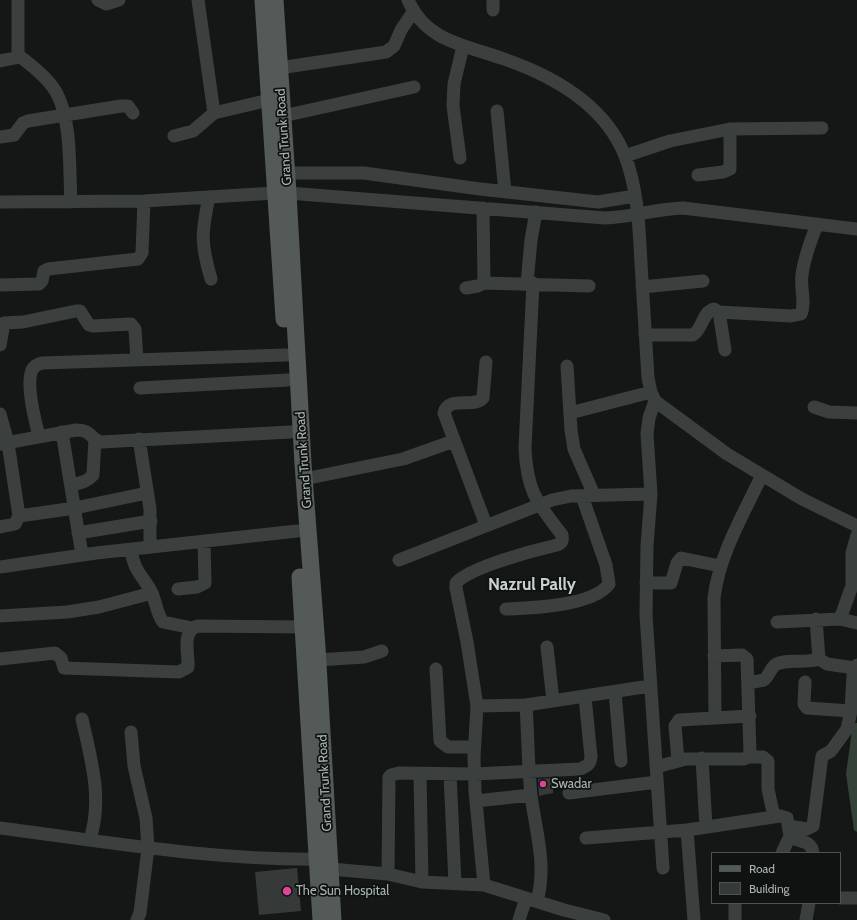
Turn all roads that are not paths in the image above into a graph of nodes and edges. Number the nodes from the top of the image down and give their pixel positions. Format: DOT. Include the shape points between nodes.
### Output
graph roads {
  1 [pos="18,0"];
  2 [pos="98,0"];
  3 [pos="119,0"];
  4 [pos="198,0"];
  5 [pos="263,0"];
  6 [pos="274,0"];
  7 [pos="408,0"];
  8 [pos="413,12"];
  9 [pos="463,46"];
  10 [pos="18,55"];
  11 [pos="0,61"];
  12 [pos="279,68"];
  13 [pos="414,87"];
  14 [pos="269,100"];
  15 [pos="497,111"];
  16 [pos="133,113"];
  17 [pos="214,113"];
  18 [pos="283,116"];
  19 [pos="64,117"];
  20 [pos="822,128"];
  21 [pos="730,129"];
  22 [pos="0,136"];
  23 [pos="174,136"];
  24 [pos="625,156"];
  25 [pos="460,158"];
  26 [pos="287,173"];
  27 [pos="698,175"];
  28 [pos="505,192"];
  29 [pos="282,193"];
  30 [pos="635,196"];
  31 [pos="209,197"];
  32 [pos="144,201"];
  33 [pos="0,202"];
  34 [pos="71,202"];
  35 [pos="483,208"];
  36 [pos="536,212"];
  37 [pos="638,213"];
  38 [pos="817,224"];
  39 [pos="857,229"];
  40 [pos="211,279"];
  41 [pos="703,281"];
  42 [pos="484,283"];
  43 [pos="530,283"];
  44 [pos="0,285"];
  45 [pos="589,286"];
  46 [pos="642,287"];
  47 [pos="466,288"];
  48 [pos="719,312"];
  49 [pos="2,324"];
  50 [pos="645,335"];
  51 [pos="0,345"];
  52 [pos="725,350"];
  53 [pos="286,355"];
  54 [pos="137,360"];
  55 [pos="486,362"];
  56 [pos="567,366"];
  57 [pos="288,380"];
  58 [pos="140,388"];
  59 [pos="653,396"];
  60 [pos="814,407"];
  61 [pos="570,413"];
  62 [pos="857,413"];
  63 [pos="0,414"];
  64 [pos="62,432"];
  65 [pos="291,432"];
  66 [pos="39,436"];
  67 [pos="95,439"];
  68 [pos="139,439"];
  69 [pos="454,441"];
  70 [pos="4,443"];
  71 [pos="762,475"];
  72 [pos="304,478"];
  73 [pos="71,485"];
  74 [pos="147,493"];
  75 [pos="651,494"];
  76 [pos="588,495"];
  77 [pos="538,504"];
  78 [pos="75,508"];
  79 [pos="18,516"];
  80 [pos="151,520"];
  81 [pos="486,525"];
  82 [pos="857,526"];
  83 [pos="0,527"];
  84 [pos="297,531"];
  85 [pos="78,533"];
  86 [pos="857,535"];
  87 [pos="204,542"];
  88 [pos="150,547"];
  89 [pos="132,549"];
  90 [pos="82,555"];
  91 [pos="399,560"];
  92 [pos="720,566"];
  93 [pos="0,567"];
  94 [pos="646,582"];
  95 [pos="178,588"];
  96 [pos="152,593"];
  97 [pos="506,609"];
  98 [pos="0,616"];
  99 [pos="840,618"];
  100 [pos="816,619"];
  101 [pos="778,622"];
  102 [pos="857,623"];
  103 [pos="304,627"];
  104 [pos="192,628"];
  105 [pos="547,647"];
  106 [pos="382,651"];
  107 [pos="714,656"];
  108 [pos="0,659"];
  109 [pos="818,659"];
  110 [pos="318,660"];
  111 [pos="856,666"];
  112 [pos="436,669"];
  113 [pos="805,682"];
  114 [pos="748,683"];
  115 [pos="650,686"];
  116 [pos="615,692"];
  117 [pos="585,697"];
  118 [pos="553,701"];
  119 [pos="526,705"];
  120 [pos="477,706"];
  121 [pos="853,715"];
  122 [pos="750,716"];
  123 [pos="715,718"];
  124 [pos="82,719"];
  125 [pos="131,732"];
  126 [pos="474,747"];
  127 [pos="702,758"];
  128 [pos="748,758"];
  129 [pos="678,760"];
  130 [pos="620,761"];
  131 [pos="656,767"];
  132 [pos="529,771"];
  133 [pos="420,774"];
  134 [pos="450,774"];
  135 [pos="474,774"];
  136 [pos="657,782"];
  137 [pos="569,793"];
  138 [pos="531,795"];
  139 [pos="476,801"];
  140 [pos="774,817"];
  141 [pos="706,827"];
  142 [pos="0,828"];
  143 [pos="687,830"];
  144 [pos="660,831"];
  145 [pos="789,831"];
  146 [pos="586,838"];
  147 [pos="90,840"];
  148 [pos="148,848"];
  149 [pos="782,852"];
  150 [pos="813,852"];
  151 [pos="325,862"];
  152 [pos="663,868"];
  153 [pos="388,874"];
  154 [pos="422,882"];
  155 [pos="455,883"];
  156 [pos="484,884"];
  157 [pos="841,898"];
  158 [pos="857,898"];
  159 [pos="531,900"];
  160 [pos="735,904"];
  161 [pos="809,904"];
  162 [pos="137,920"];
  163 [pos="321,920"];
  164 [pos="333,920"];
  165 [pos="519,920"];
  166 [pos="604,920"];
  167 [pos="694,920"];
  168 [pos="735,920"];
  169 [pos="806,920"];
  1 -- 10 [label="street"];
  2 -- 3 [label="street" via="106,4"];
  4 -- 17 [label="street"];
  5 -- 14 [label="main road, Grand Trunk Road"];
  6 -- 12 [label="main road, Grand Trunk Road"];
  7 -- 8 [label="street"];
  8 -- 9 [label="street" via="424,25 438,35"];
  8 -- 12 [label="street" via="394,46 386,52"];
  9 -- 24 [label="street" via="505,59 553,80 589,104 612,130"];
  9 -- 25 [label="street" via="454,84 453,106"];
  10 -- 11 [label="street"];
  10 -- 19 [label="street" via="36,69 56,92"];
  12 -- 18 [label="main road, Grand Trunk Road"];
  13 -- 18 [label="street"];
  14 -- 17 [label="street"];
  14 -- 29 [label="main road, Grand Trunk Road"];
  15 -- 28 [label="street"];
  16 -- 19 [label="street" via="128,106 121,106"];
  17 -- 23 [label="street" via="193,130"];
  18 -- 26 [label="main road, Grand Trunk Road"];
  19 -- 22 [label="street" via="28,121 23,123 14,135"];
  19 -- 34 [label="street"];
  20 -- 21 [label="street"];
  21 -- 24 [label="street" via="670,141"];
  21 -- 27 [label="street" via="730,169"];
  24 -- 30 [label="street"];
  26 -- 28 [label="street" via="364,173"];
  26 -- 29 [label="main road, Grand Trunk Road"];
  28 -- 30 [label="street" via="598,202"];
  29 -- 31 [label="street"];
  29 -- 35 [label="street"];
  29 -- 53 [label="main road, Grand Trunk Road"];
  29 -- 72 [label="main road, Grand Trunk Road"];
  30 -- 37 [label="street"];
  31 -- 32 [label="street"];
  31 -- 40 [label="street" via="202,233 203,252"];
  32 -- 34 [label="street"];
  32 -- 44 [label="street" via="142,253 138,259 48,269 44,271 39,284"];
  33 -- 34 [label="street"];
  35 -- 36 [label="street"];
  35 -- 42 [label="street"];
  36 -- 37 [label="street" via="605,218 625,217"];
  36 -- 43 [label="street" via="531,240"];
  37 -- 38 [label="street" via="683,208"];
  37 -- 46 [label="street"];
  38 -- 39 [label="street"];
  38 -- 48 [label="street" via="803,267 801,314 791,316"];
  41 -- 46 [label="street"];
  42 -- 43 [label="street"];
  42 -- 47 [label="street"];
  43 -- 45 [label="street"];
  43 -- 77 [label="street" via="525,448 530,486"];
  46 -- 50 [label="street"];
  48 -- 50 [label="street" via="717,309 710,310 693,335"];
  48 -- 52 [label="street"];
  49 -- 51 [label="street"];
  49 -- 54 [label="street" via="76,311 80,312 88,325 131,324 135,329"];
  50 -- 59 [label="street" via="648,378"];
  53 -- 54 [label="street"];
  53 -- 57 [label="main road, Grand Trunk Road"];
  54 -- 66 [label="street" via="48,362 36,365 30,378"];
  55 -- 69 [label="street" via="483,398 476,402 454,404 445,409 445,419"];
  56 -- 61 [label="street"];
  57 -- 58 [label="street"];
  57 -- 65 [label="main road, Grand Trunk Road"];
  59 -- 61 [label="street"];
  59 -- 71 [label="street" via="727,454"];
  59 -- 75 [label="street" via="647,434"];
  60 -- 62 [label="street" via="829,412"];
  61 -- 76 [label="street" via="574,449"];
  63 -- 70 [label="street"];
  64 -- 66 [label="street"];
  64 -- 67 [label="street" via="86,430"];
  64 -- 73 [label="street"];
  65 -- 68 [label="street"];
  65 -- 84 [label="main road, Grand Trunk Road"];
  66 -- 70 [label="street"];
  67 -- 68 [label="street" via="101,442"];
  67 -- 73 [label="street" via="93,475 89,480"];
  68 -- 74 [label="street"];
  69 -- 72 [label="street" via="403,459"];
  69 -- 81 [label="street"];
  70 -- 79 [label="street"];
  71 -- 82 [label="street" via="802,499"];
  71 -- 92 [label="street"];
  72 -- 110 [label="main road, Grand Trunk Road"];
  73 -- 78 [label="street"];
  74 -- 78 [label="street"];
  74 -- 80 [label="street"];
  75 -- 76 [label="street"];
  75 -- 94 [label="street"];
  76 -- 77 [label="street" via="571,496"];
  76 -- 97 [label="street" via="609,584 604,590 580,600 542,608"];
  77 -- 81 [label="street"];
  77 -- 120 [label="street" via="562,535 561,543 494,563 456,583"];
  78 -- 79 [label="street"];
  78 -- 85 [label="street"];
  79 -- 83 [label="street" via="15,524"];
  80 -- 85 [label="street"];
  80 -- 88 [label="street"];
  81 -- 91 [label="street"];
  84 -- 87 [label="street"];
  84 -- 103 [label="main road, Grand Trunk Road"];
  85 -- 90 [label="street"];
  86 -- 99 [label="street" via="852,553 852,586"];
  87 -- 88 [label="street"];
  87 -- 95 [label="street" via="205,583 197,587"];
  88 -- 89 [label="street"];
  89 -- 90 [label="street"];
  89 -- 96 [label="street" via="134,565"];
  90 -- 93 [label="street"];
  92 -- 94 [label="street" via="681,558 671,583"];
  92 -- 107 [label="street" via="714,598"];
  94 -- 115 [label="street"];
  96 -- 98 [label="street" via="99,607 67,612"];
  96 -- 104 [label="street" via="163,622"];
  99 -- 100 [label="street"];
  99 -- 102 [label="street"];
  100 -- 101 [label="street"];
  100 -- 109 [label="street"];
  103 -- 104 [label="street" via="230,625"];
  103 -- 151 [label="main road, Grand Trunk Road"];
  104 -- 108 [label="street" via="188,634 188,667 179,672 64,668 61,658 56,654"];
  105 -- 118 [label="street"];
  106 -- 110 [label="street" via="364,657"];
  107 -- 114 [label="street" via="745,656"];
  107 -- 123 [label="street"];
  109 -- 111 [label="street" via="827,664"];
  109 -- 114 [label="street" via="775,665 764,680"];
  110 -- 151 [label="main road, Grand Trunk Road"];
  111 -- 121 [label="street"];
  112 -- 126 [label="street" via="440,741 448,747"];
  113 -- 121 [label="street" via="804,704 807,708"];
  114 -- 122 [label="street"];
  115 -- 116 [label="street"];
  115 -- 131 [label="street"];
  116 -- 117 [label="street"];
  116 -- 130 [label="street"];
  117 -- 118 [label="street"];
  117 -- 132 [label="street" via="590,763 580,769"];
  118 -- 119 [label="street"];
  119 -- 120 [label="street"];
  119 -- 132 [label="street"];
  120 -- 126 [label="street"];
  121 -- 145 [label="street" via="847,729 831,751 822,756 813,826"];
  122 -- 123 [label="street"];
  122 -- 128 [label="street"];
  123 -- 129 [label="street" via="687,719 676,723"];
  124 -- 147 [label="street" via="92,762 97,807"];
  125 -- 148 [label="street" via="134,766 146,818"];
  126 -- 135 [label="street"];
  127 -- 128 [label="street"];
  127 -- 129 [label="street"];
  127 -- 141 [label="street"];
  128 -- 140 [label="street" via="763,757 768,761 768,789"];
  129 -- 131 [label="street"];
  131 -- 136 [label="street"];
  132 -- 135 [label="street"];
  132 -- 138 [label="street"];
  133 -- 134 [label="street"];
  133 -- 153 [label="street" via="395,773 389,777"];
  133 -- 154 [label="street"];
  134 -- 135 [label="street"];
  134 -- 155 [label="street"];
  135 -- 139 [label="street"];
  136 -- 137 [label="street"];
  136 -- 144 [label="street"];
  138 -- 139 [label="street"];
  138 -- 159 [label="street" via="542,869 541,888"];
  139 -- 156 [label="street"];
  140 -- 141 [label="street"];
  140 -- 145 [label="street" via="787,818"];
  141 -- 143 [label="street"];
  142 -- 147 [label="street"];
  143 -- 144 [label="street"];
  143 -- 167 [label="street"];
  144 -- 146 [label="street"];
  144 -- 152 [label="street"];
  145 -- 149 [label="street"];
  145 -- 150 [label="street" via="811,845"];
  147 -- 148 [label="street"];
  148 -- 151 [label="street"];
  148 -- 162 [label="street"];
  151 -- 153 [label="street"];
  151 -- 163 [label="main road, Grand Trunk Road"];
  151 -- 164 [label="main road, Grand Trunk Road"];
  153 -- 154 [label="street"];
  154 -- 155 [label="street"];
  155 -- 156 [label="street"];
  156 -- 159 [label="street"];
  157 -- 158 [label="street"];
  159 -- 165 [label="street"];
  159 -- 166 [label="street"];
  160 -- 168 [label="street"];
  161 -- 169 [label="street"];
}
